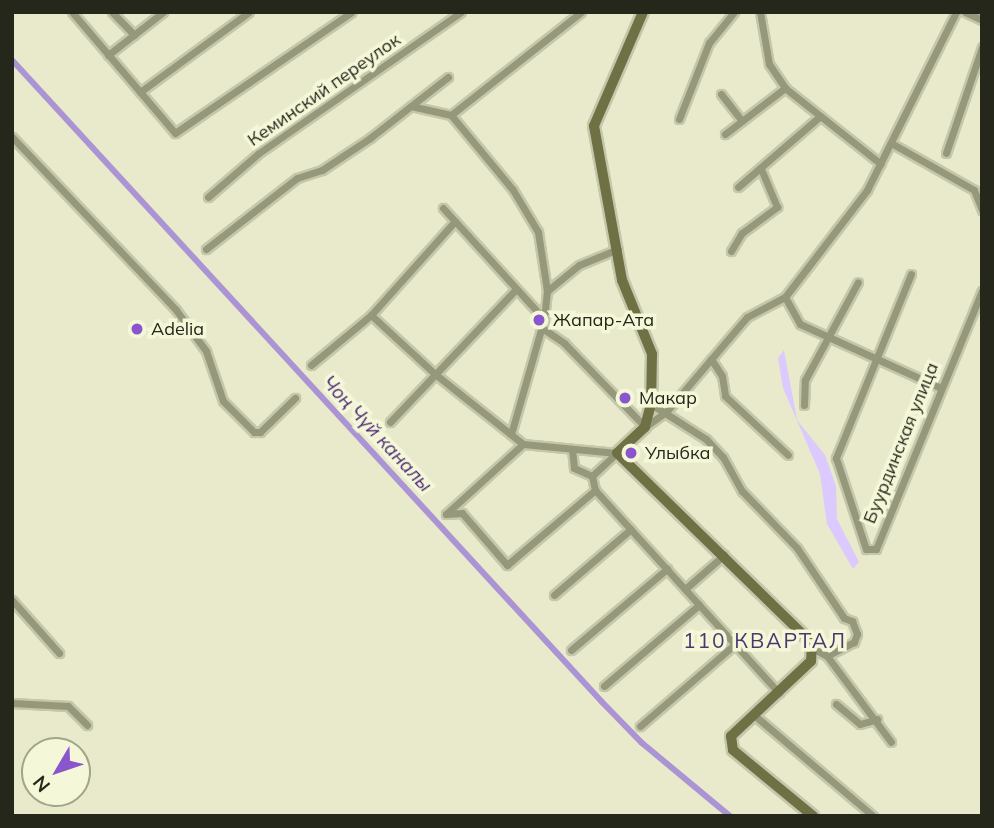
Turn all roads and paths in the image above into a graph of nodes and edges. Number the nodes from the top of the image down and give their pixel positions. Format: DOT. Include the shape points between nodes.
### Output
graph roads {
  1 [pos="72,12"];
  2 [pos="112,12"];
  3 [pos="163,12"];
  4 [pos="249,12"];
  5 [pos="352,12"];
  6 [pos="461,12"];
  7 [pos="581,12"];
  8 [pos="643,12"];
  9 [pos="734,12"];
  10 [pos="760,12"];
  11 [pos="956,12"];
  12 [pos="965,12"];
  13 [pos="982,20"];
  14 [pos="134,35"];
  15 [pos="982,47"];
  16 [pos="108,55"];
  17 [pos="449,77"];
  18 [pos="785,88"];
  19 [pos="140,92"];
  20 [pos="721,94"];
  21 [pos="411,106"];
  22 [pos="451,115"];
  23 [pos="818,118"];
  24 [pos="678,119"];
  25 [pos="742,121"];
  26 [pos="725,134"];
  27 [pos="12,137"];
  28 [pos="891,143"];
  29 [pos="946,153"];
  30 [pos="881,163"];
  31 [pos="761,169"];
  32 [pos="738,187"];
  33 [pos="208,197"];
  34 [pos="443,208"];
  35 [pos="982,210"];
  36 [pos="455,221"];
  37 [pos="206,249"];
  38 [pos="619,249"];
  39 [pos="731,251"];
  40 [pos="911,274"];
  41 [pos="858,282"];
  42 [pos="516,289"];
  43 [pos="547,291"];
  44 [pos="982,291"];
  45 [pos="785,297"];
  46 [pos="371,315"];
  47 [pos="544,319"];
  48 [pos="542,328"];
  49 [pos="826,339"];
  50 [pos="875,358"];
  51 [pos="711,359"];
  52 [pos="311,365"];
  53 [pos="435,374"];
  54 [pos="939,387"];
  55 [pos="295,398"];
  56 [pos="652,404"];
  57 [pos="804,405"];
  58 [pos="667,411"];
  59 [pos="390,422"];
  60 [pos="645,427"];
  61 [pos="511,435"];
  62 [pos="523,444"];
  63 [pos="572,449"];
  64 [pos="617,453"];
  65 [pos="788,455"];
  66 [pos="592,476"];
  67 [pos="595,490"];
  68 [pos="631,529"];
  69 [pos="725,554"];
  70 [pos="667,569"];
  71 [pos="685,589"];
  72 [pos="554,596"];
  73 [pos="12,600"];
  74 [pos="699,605"];
  75 [pos="735,645"];
  76 [pos="814,649"];
  77 [pos="571,650"];
  78 [pos="59,653"];
  79 [pos="827,656"];
  80 [pos="604,686"];
  81 [pos="779,693"];
  82 [pos="12,703"];
  83 [pos="836,704"];
  84 [pos="754,715"];
  85 [pos="877,719"];
  86 [pos="87,725"];
  87 [pos="639,726"];
  88 [pos="891,742"];
  89 [pos="813,816"];
  90 [pos="873,816"];
  1 -- 16 [label="street"];
  2 -- 14 [label="street"];
  3 -- 14 [label="street"];
  4 -- 19 [label="street"];
  5 -- 19 [label="street" via="175,134"];
  6 -- 33 [label="street, Кеминский переулок" via="259,153"];
  7 -- 22 [label="street"];
  8 -- 38 [label="street" via="594,126"];
  9 -- 24 [label="street" via="709,43"];
  10 -- 18 [label="street" via="769,64"];
  11 -- 28 [label="street"];
  12 -- 13 [label="street"];
  14 -- 16 [label="street"];
  15 -- 29 [label="street"];
  16 -- 19 [label="street"];
  17 -- 21 [label="street"];
  18 -- 23 [label="street"];
  18 -- 25 [label="street"];
  20 -- 25 [label="street"];
  21 -- 22 [label="street"];
  21 -- 37 [label="street" via="322,170 297,178"];
  22 -- 43 [label="street" via="513,190 538,232"];
  23 -- 30 [label="street"];
  23 -- 31 [label="street"];
  25 -- 26 [label="street"];
  27 -- 55 [label="street" via="176,310 206,351 223,401 254,432 260,432"];
  28 -- 30 [label="street"];
  28 -- 35 [label="street" via="974,190"];
  30 -- 45 [label="street" via="867,190"];
  31 -- 32 [label="street"];
  31 -- 39 [label="street" via="777,207 742,233"];
  34 -- 36 [label="street"];
  36 -- 42 [label="street"];
  36 -- 46 [label="street"];
  38 -- 43 [label="street" via="579,265"];
  38 -- 56 [label="street" via="632,310 652,354"];
  40 -- 50 [label="street"];
  41 -- 49 [label="street"];
  42 -- 47 [label="street"];
  42 -- 53 [label="street"];
  43 -- 47 [label="street"];
  44 -- 54 [label="street, Буурдинская улица"];
  45 -- 49 [label="street" via="793,317"];
  45 -- 51 [label="street" via="747,317"];
  46 -- 52 [label="street"];
  46 -- 53 [label="street"];
  47 -- 48 [label="street"];
  48 -- 60 [label="street" via="564,343"];
  48 -- 61 [label="street"];
  49 -- 50 [label="street"];
  49 -- 57 [label="street" via="805,380"];
  50 -- 54 [label="street"];
  50 -- 54 [label="street, Буурдинская улица" via="836,458 866,549 876,549"];
  51 -- 58 [label="street"];
  51 -- 65 [label="street" via="722,376 725,396"];
  53 -- 59 [label="street"];
  53 -- 61 [label="street"];
  56 -- 58 [label="street"];
  56 -- 60 [label="street"];
  58 -- 60 [label="street"];
  58 -- 79 [label="street" via="706,439 742,491 797,548 844,618 852,621 857,634 854,642"];
  60 -- 64 [label="street"];
  61 -- 62 [label="street"];
  62 -- 63 [label="street"];
  62 -- 67 [label="street" via="446,514 462,513 507,565"];
  63 -- 64 [label="street"];
  63 -- 66 [label="street" via="574,468"];
  64 -- 66 [label="street"];
  64 -- 69 [label="street"];
  66 -- 67 [label="street"];
  67 -- 68 [label="street"];
  68 -- 70 [label="street"];
  68 -- 72 [label="street"];
  69 -- 71 [label="street"];
  69 -- 76 [label="street"];
  70 -- 71 [label="street"];
  70 -- 77 [label="street"];
  71 -- 74 [label="street"];
  73 -- 78 [label="street"];
  74 -- 75 [label="street"];
  74 -- 80 [label="street"];
  75 -- 81 [label="street"];
  75 -- 87 [label="street"];
  76 -- 79 [label="street"];
  76 -- 81 [label="street" via="811,661"];
  79 -- 85 [label="street"];
  81 -- 84 [label="street"];
  82 -- 86 [label="street" via="68,706"];
  83 -- 85 [label="street" via="860,724"];
  84 -- 89 [label="street" via="731,736 733,750"];
  84 -- 90 [label="street"];
  85 -- 88 [label="street"];
}
